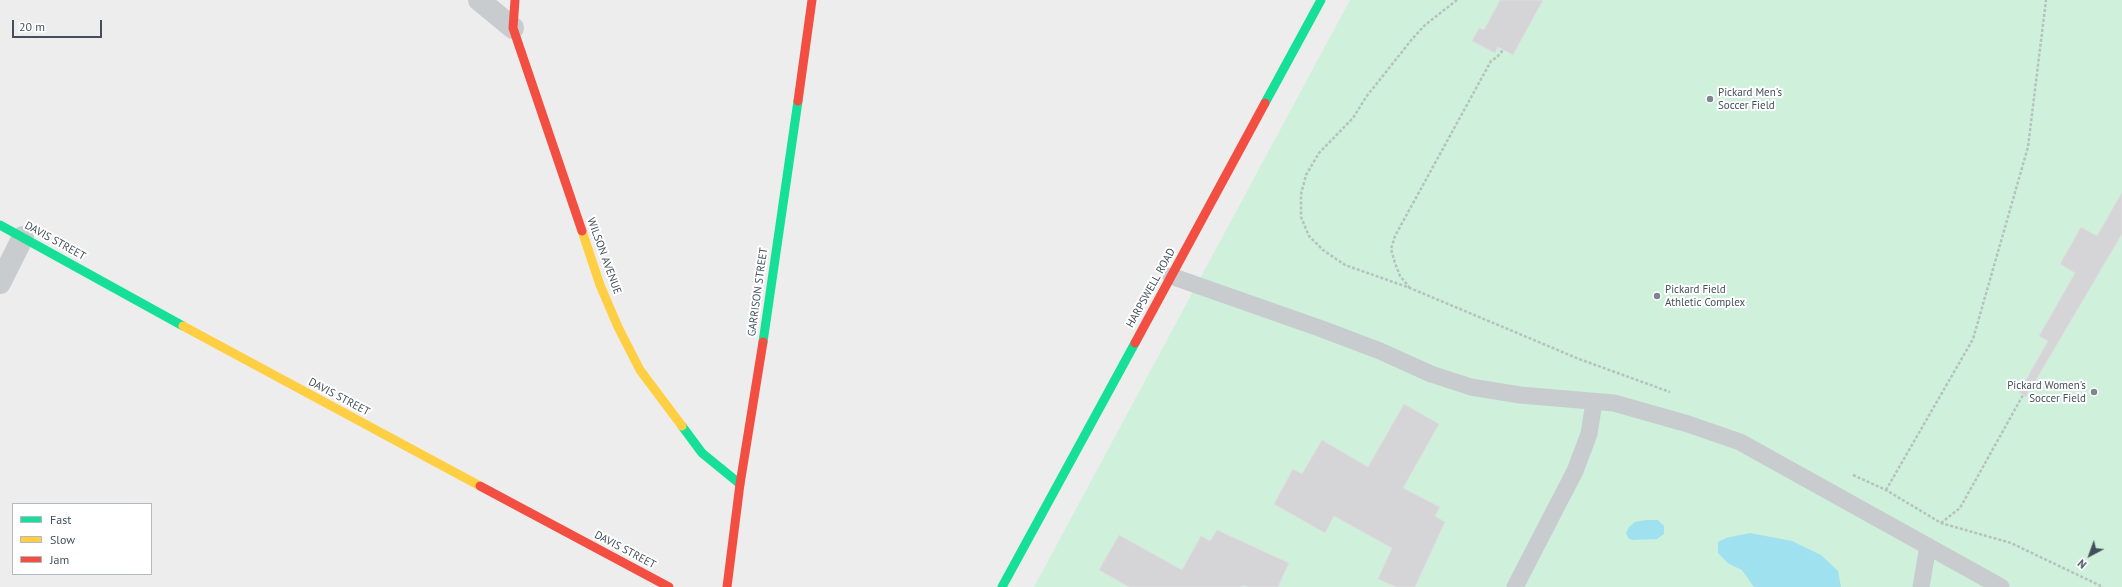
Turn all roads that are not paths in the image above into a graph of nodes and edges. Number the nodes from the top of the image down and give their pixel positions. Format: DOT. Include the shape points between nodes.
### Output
graph roads {
  1 [pos="479,0"];
  2 [pos="515,0"];
  3 [pos="812,0"];
  4 [pos="1321,0"];
  5 [pos="513,28"];
  6 [pos="0,225"];
  7 [pos="23,238"];
  8 [pos="1171,276"];
  9 [pos="0,283"];
  10 [pos="1594,402"];
  11 [pos="740,484"];
  12 [pos="1928,546"];
  13 [pos="669,587"];
  14 [pos="727,587"];
  15 [pos="1002,587"];
  16 [pos="1514,587"];
  17 [pos="1921,587"];
  18 [pos="2001,587"];
  1 -- 5 [label="street"];
  2 -- 5 [label="street, WILSON AVENUE"];
  3 -- 11 [label="street, GARRISON STREET" via="754,407"];
  4 -- 8 [label="street, HARPSWELL ROAD"];
  5 -- 11 [label="street, WILSON AVENUE" via="600,285 618,327 640,370 702,453"];
  6 -- 7 [label="street, DAVIS STREET"];
  7 -- 9 [label="street"];
  7 -- 13 [label="street, DAVIS STREET" via="305,393"];
  8 -- 10 [label="lane" via="1322,329 1431,374 1471,387 1520,395"];
  8 -- 15 [label="street, HARPSWELL ROAD"];
  10 -- 12 [label="lane" via="1614,403 1740,442"];
  10 -- 16 [label="lane" via="1589,434 1575,470"];
  11 -- 14 [label="street, GARRISON STREET"];
  12 -- 17 [label="lane"];
  12 -- 18 [label="lane"];
}
